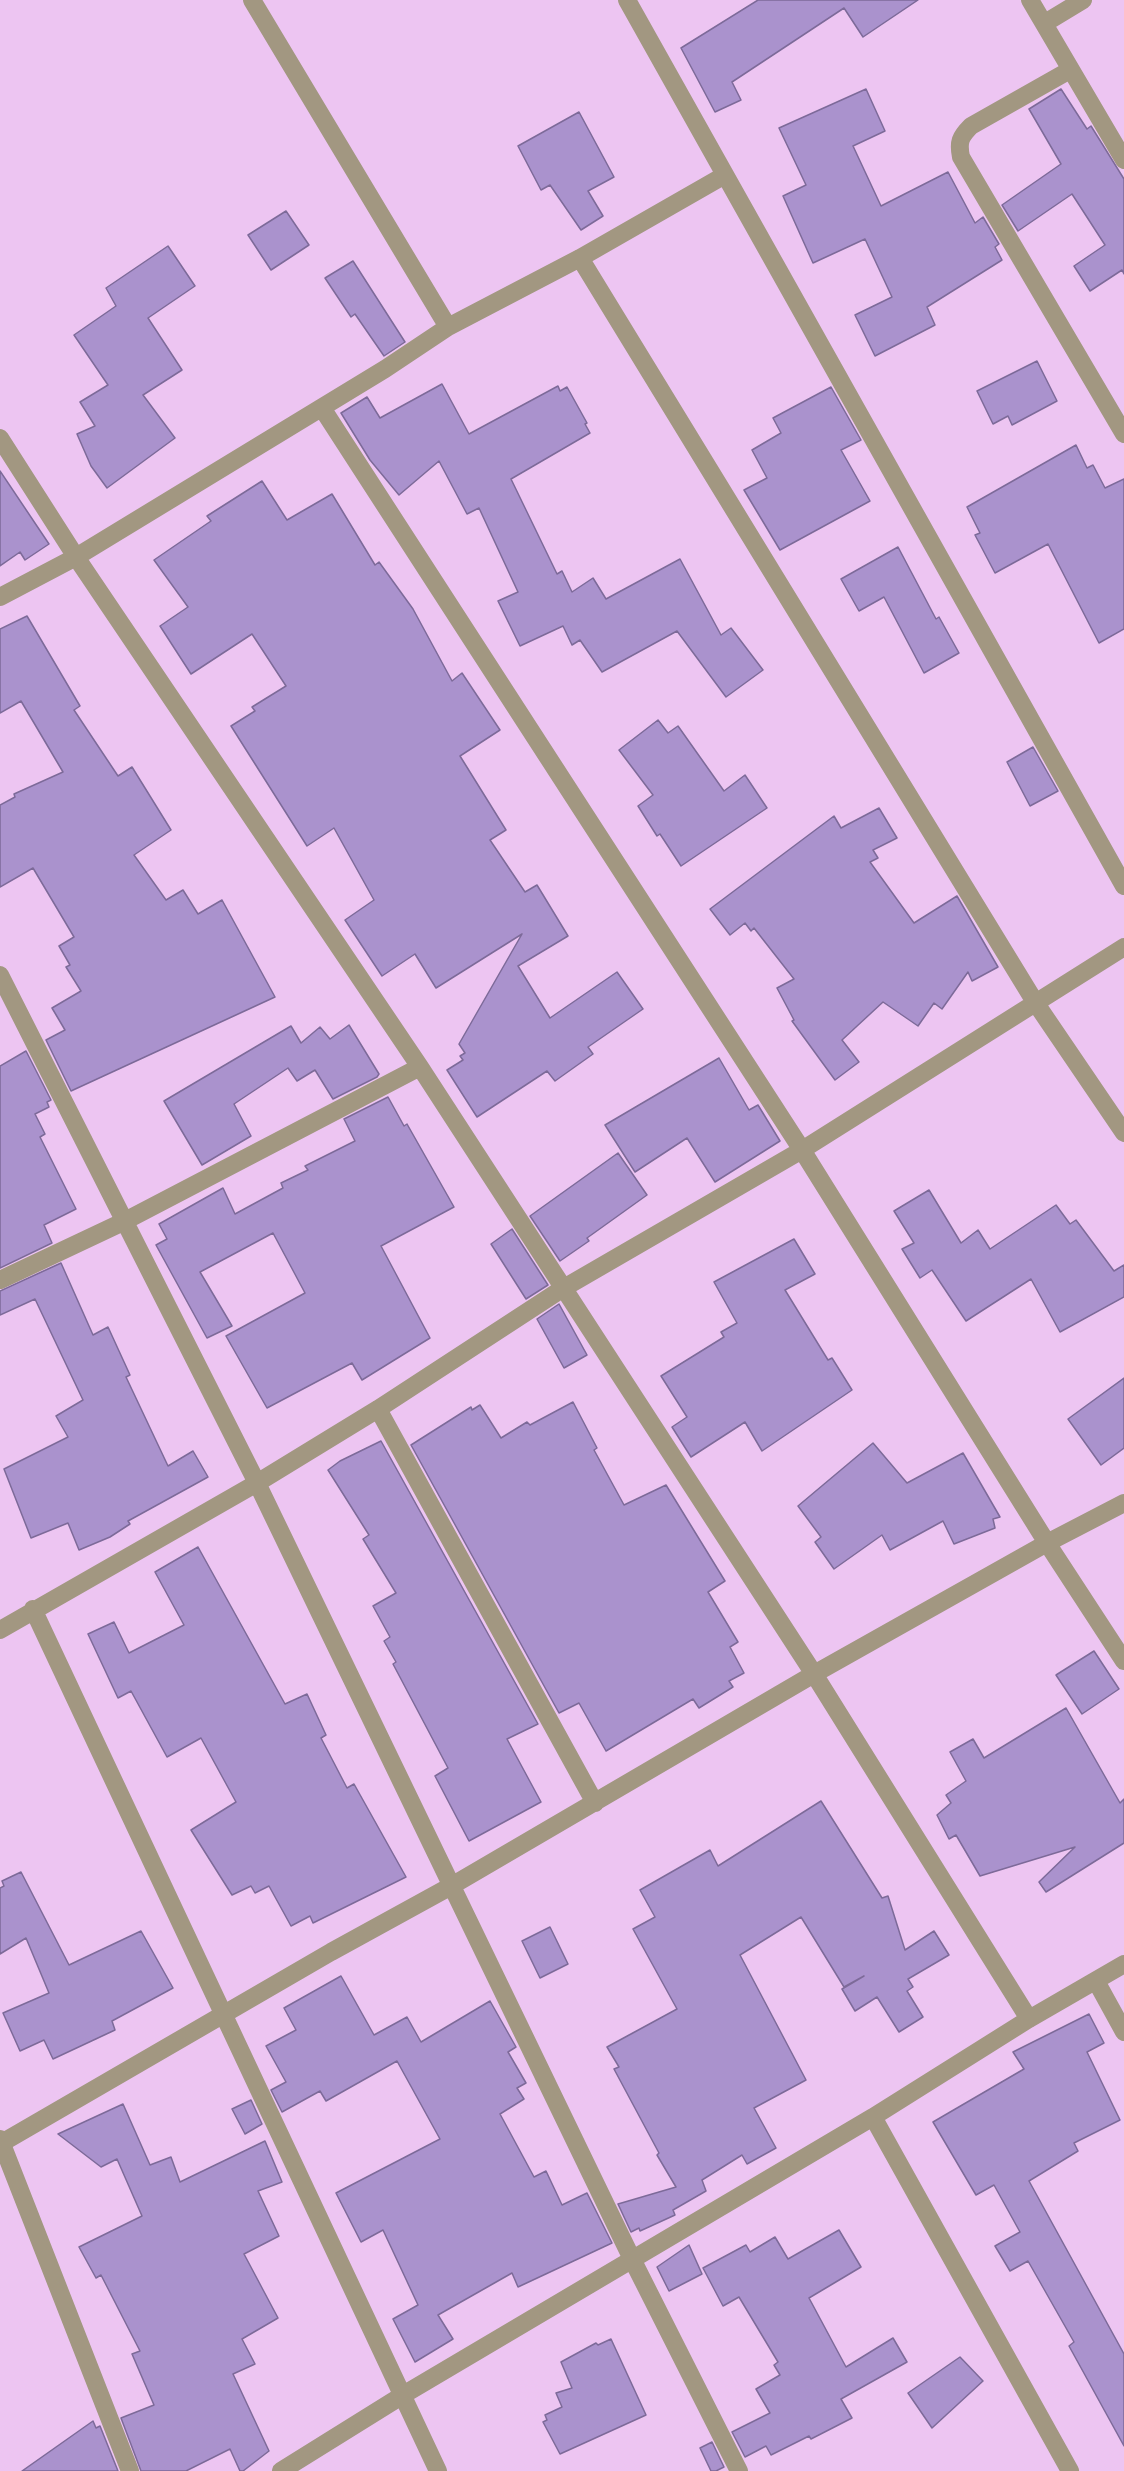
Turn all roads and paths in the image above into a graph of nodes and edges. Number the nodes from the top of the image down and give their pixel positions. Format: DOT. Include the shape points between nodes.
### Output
graph roads {
  1 [pos="252,0"];
  2 [pos="627,0"];
  3 [pos="1030,0"];
  4 [pos="1083,0"];
  5 [pos="1045,24"];
  6 [pos="1070,70"];
  7 [pos="1124,159"];
  8 [pos="725,175"];
  9 [pos="580,258"];
  10 [pos="448,327"];
  11 [pos="322,408"];
  12 [pos="1124,434"];
  13 [pos="0,438"];
  14 [pos="76,557"];
  15 [pos="0,597"];
  16 [pos="1124,886"];
  17 [pos="1124,947"];
  18 [pos="0,975"];
  19 [pos="1035,1002"];
  20 [pos="420,1067"];
  21 [pos="1124,1133"];
  22 [pos="802,1150"];
  23 [pos="123,1222"];
  24 [pos="0,1280"];
  25 [pos="562,1289"];
  26 [pos="378,1409"];
  27 [pos="257,1483"];
  28 [pos="1124,1503"];
  29 [pos="1047,1543"];
  30 [pos="33,1609"];
  31 [pos="0,1630"];
  32 [pos="1124,1661"];
  33 [pos="814,1674"];
  34 [pos="595,1803"];
  35 [pos="453,1885"];
  36 [pos="1124,1964"];
  37 [pos="1096,1981"];
  38 [pos="224,2014"];
  39 [pos="1029,2019"];
  40 [pos="1124,2032"];
  41 [pos="873,2117"];
  42 [pos="1,2142"];
  43 [pos="632,2259"];
  44 [pos="403,2395"];
  45 [pos="130,2471"];
  46 [pos="281,2471"];
  47 [pos="438,2471"];
  48 [pos="739,2471"];
  49 [pos="1070,2471"];
  1 -- 10 [label="street"];
  2 -- 8 [label="street"];
  3 -- 5 [label="street"];
  4 -- 5 [label="street"];
  5 -- 6 [label="street"];
  6 -- 7 [label="street"];
  6 -- 12 [label="street" via="970,126 958,144 961,157"];
  8 -- 9 [label="street"];
  8 -- 16 [label="street"];
  9 -- 10 [label="street"];
  9 -- 19 [label="street"];
  10 -- 11 [label="street"];
  11 -- 14 [label="street"];
  11 -- 22 [label="street"];
  13 -- 14 [label="street"];
  14 -- 15 [label="street"];
  14 -- 20 [label="street"];
  17 -- 19 [label="street"];
  18 -- 23 [label="street"];
  19 -- 21 [label="street"];
  19 -- 22 [label="street"];
  20 -- 23 [label="street"];
  20 -- 25 [label="street"];
  22 -- 25 [label="street"];
  22 -- 29 [label="street"];
  23 -- 24 [label="street"];
  23 -- 27 [label="street"];
  25 -- 26 [label="street"];
  25 -- 33 [label="street"];
  26 -- 27 [label="street"];
  26 -- 34 [label="street"];
  27 -- 30 [label="street"];
  27 -- 35 [label="street"];
  28 -- 29 [label="street"];
  29 -- 32 [label="street"];
  29 -- 33 [label="street"];
  30 -- 31 [label="street"];
  30 -- 38 [label="street"];
  33 -- 34 [label="street"];
  33 -- 39 [label="street"];
  34 -- 35 [label="street"];
  35 -- 38 [label="street"];
  35 -- 43 [label="street"];
  36 -- 37 [label="street"];
  37 -- 39 [label="street"];
  37 -- 40 [label="street"];
  38 -- 42 [label="street"];
  38 -- 44 [label="street"];
  39 -- 41 [label="street"];
  41 -- 43 [label="street"];
  41 -- 49 [label="street"];
  42 -- 45 [label="street"];
  43 -- 44 [label="street"];
  43 -- 48 [label="street"];
  44 -- 46 [label="street"];
  44 -- 47 [label="street"];
}
